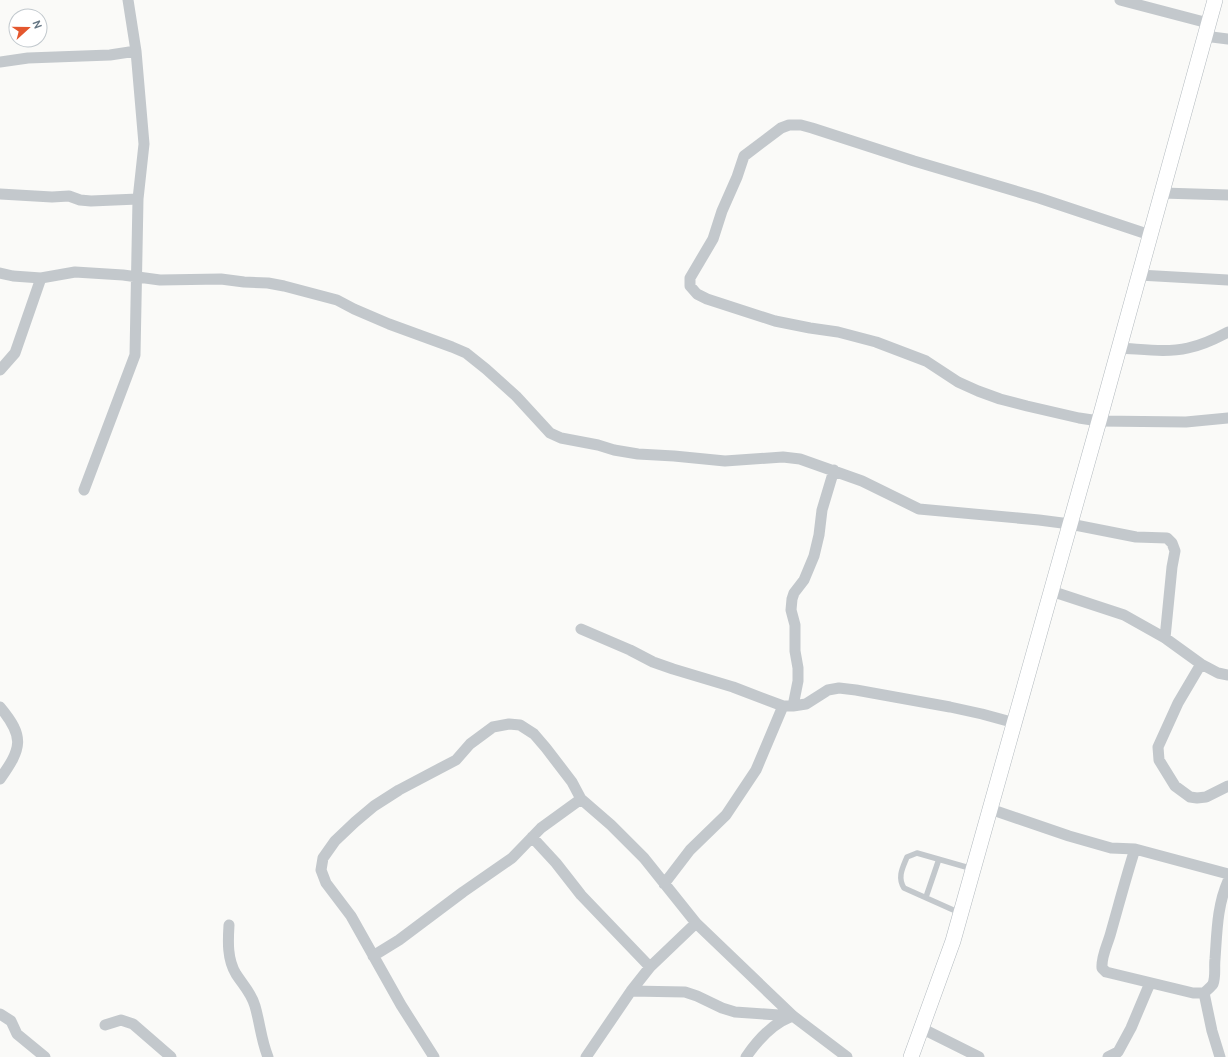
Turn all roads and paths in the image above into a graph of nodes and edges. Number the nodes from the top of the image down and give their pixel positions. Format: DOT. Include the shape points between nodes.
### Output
graph roads {
  1 [pos="128,0"];
  2 [pos="1120,0"];
  3 [pos="1215,0"];
  4 [pos="1206,30"];
  5 [pos="1228,39"];
  6 [pos="136,51"];
  7 [pos="0,62"];
  8 [pos="1162,192"];
  9 [pos="0,194"];
  10 [pos="1228,195"];
  11 [pos="138,199"];
  12 [pos="1150,235"];
  13 [pos="0,273"];
  14 [pos="1139,275"];
  15 [pos="136,277"];
  16 [pos="41,278"];
  17 [pos="1228,280"];
  18 [pos="1228,332"];
  19 [pos="1119,348"];
  20 [pos="0,370"];
  21 [pos="1228,418"];
  22 [pos="1099,420"];
  23 [pos="834,470"];
  24 [pos="84,490"];
  25 [pos="1070,524"];
  26 [pos="1051,591"];
  27 [pos="581,629"];
  28 [pos="1165,638"];
  29 [pos="1201,664"];
  30 [pos="1228,675"];
  31 [pos="0,706"];
  32 [pos="788,706"];
  33 [pos="1015,723"];
  34 [pos="0,779"];
  35 [pos="1228,786"];
  36 [pos="581,799"];
  37 [pos="990,809"];
  38 [pos="532,836"];
  39 [pos="1135,849"];
  40 [pos="939,859"];
  41 [pos="973,869"];
  42 [pos="1228,874"];
  43 [pos="1228,881"];
  44 [pos="664,884"];
  45 [pos="926,897"];
  46 [pos="961,913"];
  47 [pos="696,923"];
  48 [pos="229,925"];
  49 [pos="373,956"];
  50 [pos="650,967"];
  51 [pos="1150,983"];
  52 [pos="631,991"];
  53 [pos="1204,993"];
  54 [pos="0,1014"];
  55 [pos="793,1016"];
  56 [pos="105,1025"];
  57 [pos="922,1028"];
  58 [pos="45,1057"];
  59 [pos="171,1057"];
  60 [pos="268,1057"];
  61 [pos="434,1057"];
  62 [pos="586,1057"];
  63 [pos="746,1057"];
  64 [pos="847,1057"];
  65 [pos="911,1057"];
  66 [pos="979,1057"];
  67 [pos="1108,1057"];
  68 [pos="1220,1057"];
  1 -- 6 [label="street"];
  2 -- 4 [label="street"];
  3 -- 4 [label="street"];
  4 -- 5 [label="street"];
  4 -- 8 [label="street"];
  6 -- 7 [label="street"];
  6 -- 11 [label="street" via="144,144"];
  8 -- 10 [label="street"];
  8 -- 12 [label="street"];
  9 -- 11 [label="street" via="69,196 96,202"];
  11 -- 15 [label="street"];
  12 -- 14 [label="street"];
  12 -- 22 [label="street" via="812,128 789,125 781,128 744,156 713,239 690,278 690,286 697,294 707,299 775,321 838,332 876,342 926,361 958,382 1000,399 1079,418"];
  13 -- 16 [label="street"];
  14 -- 17 [label="street"];
  14 -- 19 [label="street"];
  15 -- 16 [label="street" via="75,272"];
  15 -- 23 [label="street" via="268,283 337,300 389,324 466,353 516,396 550,433 561,438 638,454 725,461 782,457 800,459"];
  15 -- 24 [label="street" via="135,355"];
  16 -- 20 [label="street" via="15,353"];
  18 -- 19 [label="street" via="1187,348 1163,351"];
  19 -- 22 [label="street"];
  21 -- 22 [label="street" via="1186,422"];
  22 -- 25 [label="street"];
  23 -- 25 [label="street" via="862,480 919,509"];
  23 -- 32 [label="street" via="822,510 814,556 804,580 792,599 798,681"];
  25 -- 26 [label="street"];
  25 -- 28 [label="street" via="1136,537 1167,538 1172,543 1175,551"];
  26 -- 28 [label="street" via="1124,615"];
  26 -- 33 [label="street"];
  27 -- 32 [label="street" via="666,667"];
  28 -- 29 [label="street"];
  29 -- 30 [label="street"];
  29 -- 35 [label="street" via="1178,704 1158,747 1159,760 1175,786 1190,797 1206,797"];
  31 -- 34 [label="street" via="10,718 19,743 15,755"];
  32 -- 33 [label="street" via="806,704 828,690 839,688 950,707"];
  32 -- 44 [label="street" via="756,770 726,815 690,850"];
  33 -- 37 [label="street"];
  36 -- 38 [label="street"];
  36 -- 44 [label="street" via="639,852"];
  36 -- 49 [label="street" via="572,782 534,734 520,725 509,724 492,727 470,744 456,760 374,806 335,841 323,858 321,870 326,883 351,916"];
  37 -- 39 [label="street" via="1111,848"];
  37 -- 41 [label="street"];
  38 -- 49 [label="street" via="512,858"];
  38 -- 50 [label="street" via="581,895"];
  39 -- 42 [label="street"];
  39 -- 51 [label="street" via="1102,968 1113,975"];
  40 -- 41 [label="lane"];
  40 -- 45 [label="lane"];
  40 -- 45 [label="lane" via="912,854 907,857 900,877 904,888"];
  41 -- 46 [label="street"];
  43 -- 53 [label="street" via="1218,915 1215,973 1212,985"];
  44 -- 47 [label="street"];
  45 -- 46 [label="lane"];
  46 -- 57 [label="street"];
  47 -- 50 [label="street"];
  47 -- 55 [label="street"];
  48 -- 60 [label="street" via="230,960 249,990 255,1005"];
  49 -- 61 [label="street"];
  50 -- 52 [label="street"];
  51 -- 53 [label="street" via="1193,993"];
  51 -- 67 [label="street" via="1118,1052"];
  52 -- 55 [label="street" via="685,992 735,1012"];
  52 -- 62 [label="street"];
  53 -- 68 [label="street"];
  54 -- 58 [label="street" via="10,1021 17,1034"];
  55 -- 63 [label="street" via="781,1020 767,1032"];
  55 -- 64 [label="street"];
  56 -- 59 [label="street" via="121,1020 133,1024"];
  57 -- 65 [label="street"];
  57 -- 66 [label="street"];
}
